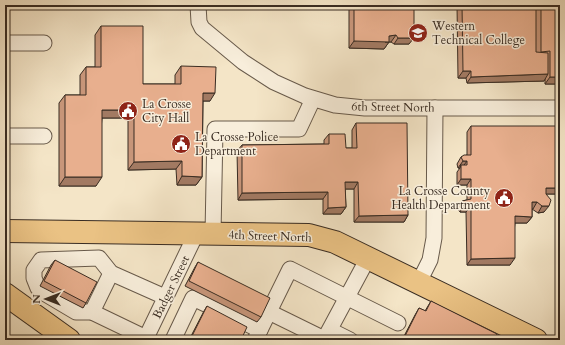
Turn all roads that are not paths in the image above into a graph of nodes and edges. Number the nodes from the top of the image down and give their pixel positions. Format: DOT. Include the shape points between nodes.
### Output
graph roads {
  1 [pos="198,5"];
  2 [pos="5,44"];
  3 [pos="44,44"];
  4 [pos="313,99"];
  5 [pos="435,108"];
  6 [pos="560,108"];
  7 [pos="5,136"];
  8 [pos="44,136"];
  9 [pos="5,232"];
  10 [pos="204,234"];
  11 [pos="368,258"];
  12 [pos="111,273"];
  13 [pos="420,282"];
  14 [pos="168,292"];
  15 [pos="5,294"];
  16 [pos="347,297"];
  17 [pos="193,298"];
  18 [pos="92,312"];
  19 [pos="269,312"];
  20 [pos="155,318"];
  21 [pos="398,323"];
  22 [pos="175,335"];
  23 [pos="257,335"];
  24 [pos="326,336"];
  25 [pos="146,339"];
  26 [pos="69,340"];
  27 [pos="350,340"];
  28 [pos="536,340"];
  1 -- 4 [label="street, 6th Street North" via="202,28 243,62 290,90"];
  2 -- 3 [label="street"];
  4 -- 5 [label="street, 6th Street North" via="335,105 365,108"];
  4 -- 10 [label="street" via="299,129 216,129"];
  5 -- 6 [label="street, 6th Street North"];
  5 -- 13 [label="street" via="434,238 430,260"];
  7 -- 8 [label="street"];
  9 -- 10 [label="highway, 4th Street North"];
  10 -- 11 [label="highway, 4th Street North" via="309,235 335,242"];
  10 -- 14 [label="street, Badger Street"];
  11 -- 13 [label="highway, 4th Street North"];
  11 -- 16 [label="street"];
  12 -- 14 [label="street"];
  12 -- 18 [label="street"];
  12 -- 18 [label="street" via="99,258 41,260 34,270 36,283 44,293 76,312"];
  13 -- 28 [label="highway, 4th Street North"];
  14 -- 17 [label="street"];
  14 -- 20 [label="street, Badger Street"];
  15 -- 26 [label="highway"];
  16 -- 19 [label="street" via="290,270"];
  16 -- 21 [label="street"];
  16 -- 24 [label="street"];
  17 -- 22 [label="street"];
  17 -- 23 [label="street"];
  18 -- 25 [label="street"];
  19 -- 23 [label="street"];
  19 -- 24 [label="street"];
  20 -- 22 [label="street"];
  20 -- 25 [label="street, Badger Street"];
  24 -- 27 [label="street"];
}
